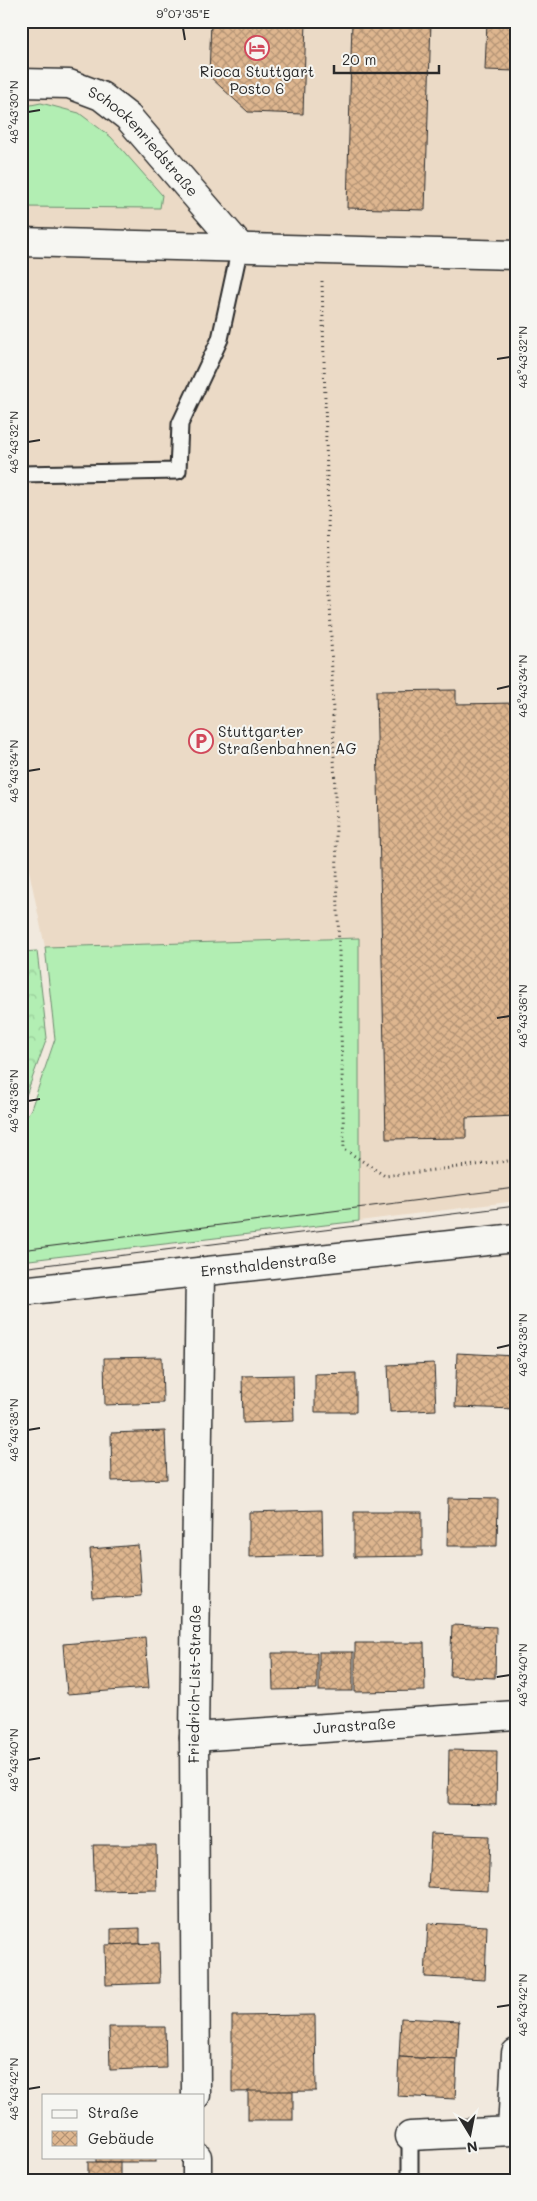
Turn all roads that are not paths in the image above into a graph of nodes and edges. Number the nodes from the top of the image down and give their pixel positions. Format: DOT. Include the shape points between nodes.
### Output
graph roads {
  1 [pos="21,83"];
  2 [pos="21,242"];
  3 [pos="240,247"];
  4 [pos="516,255"];
  5 [pos="21,474"];
  6 [pos="516,1238"];
  7 [pos="200,1272"];
  8 [pos="21,1291"];
  9 [pos="516,1715"];
  10 [pos="194,1737"];
  11 [pos="516,2053"];
  12 [pos="196,2094"];
  13 [pos="410,2136"];
  14 [pos="197,2158"];
  15 [pos="198,2180"];
  16 [pos="410,2180"];
  1 -- 3 [label="street, Schockenriedstraße" via="69,84 101,96 128,117"];
  2 -- 3 [label="street"];
  3 -- 4 [label="street"];
  3 -- 5 [label="lane" via="220,339 180,424 178,471"];
  6 -- 7 [label="street, Ernsthaldenstraße"];
  7 -- 8 [label="street, Ernsthaldenstraße"];
  7 -- 10 [label="street, Friedrich-List-Straße"];
  9 -- 10 [label="street, Jurastraße"];
  10 -- 12 [label="street, Friedrich-List-Straße"];
  11 -- 13 [label="street" via="512,2132"];
  13 -- 16 [label="lane"];
  14 -- 15 [label="street"];
}
